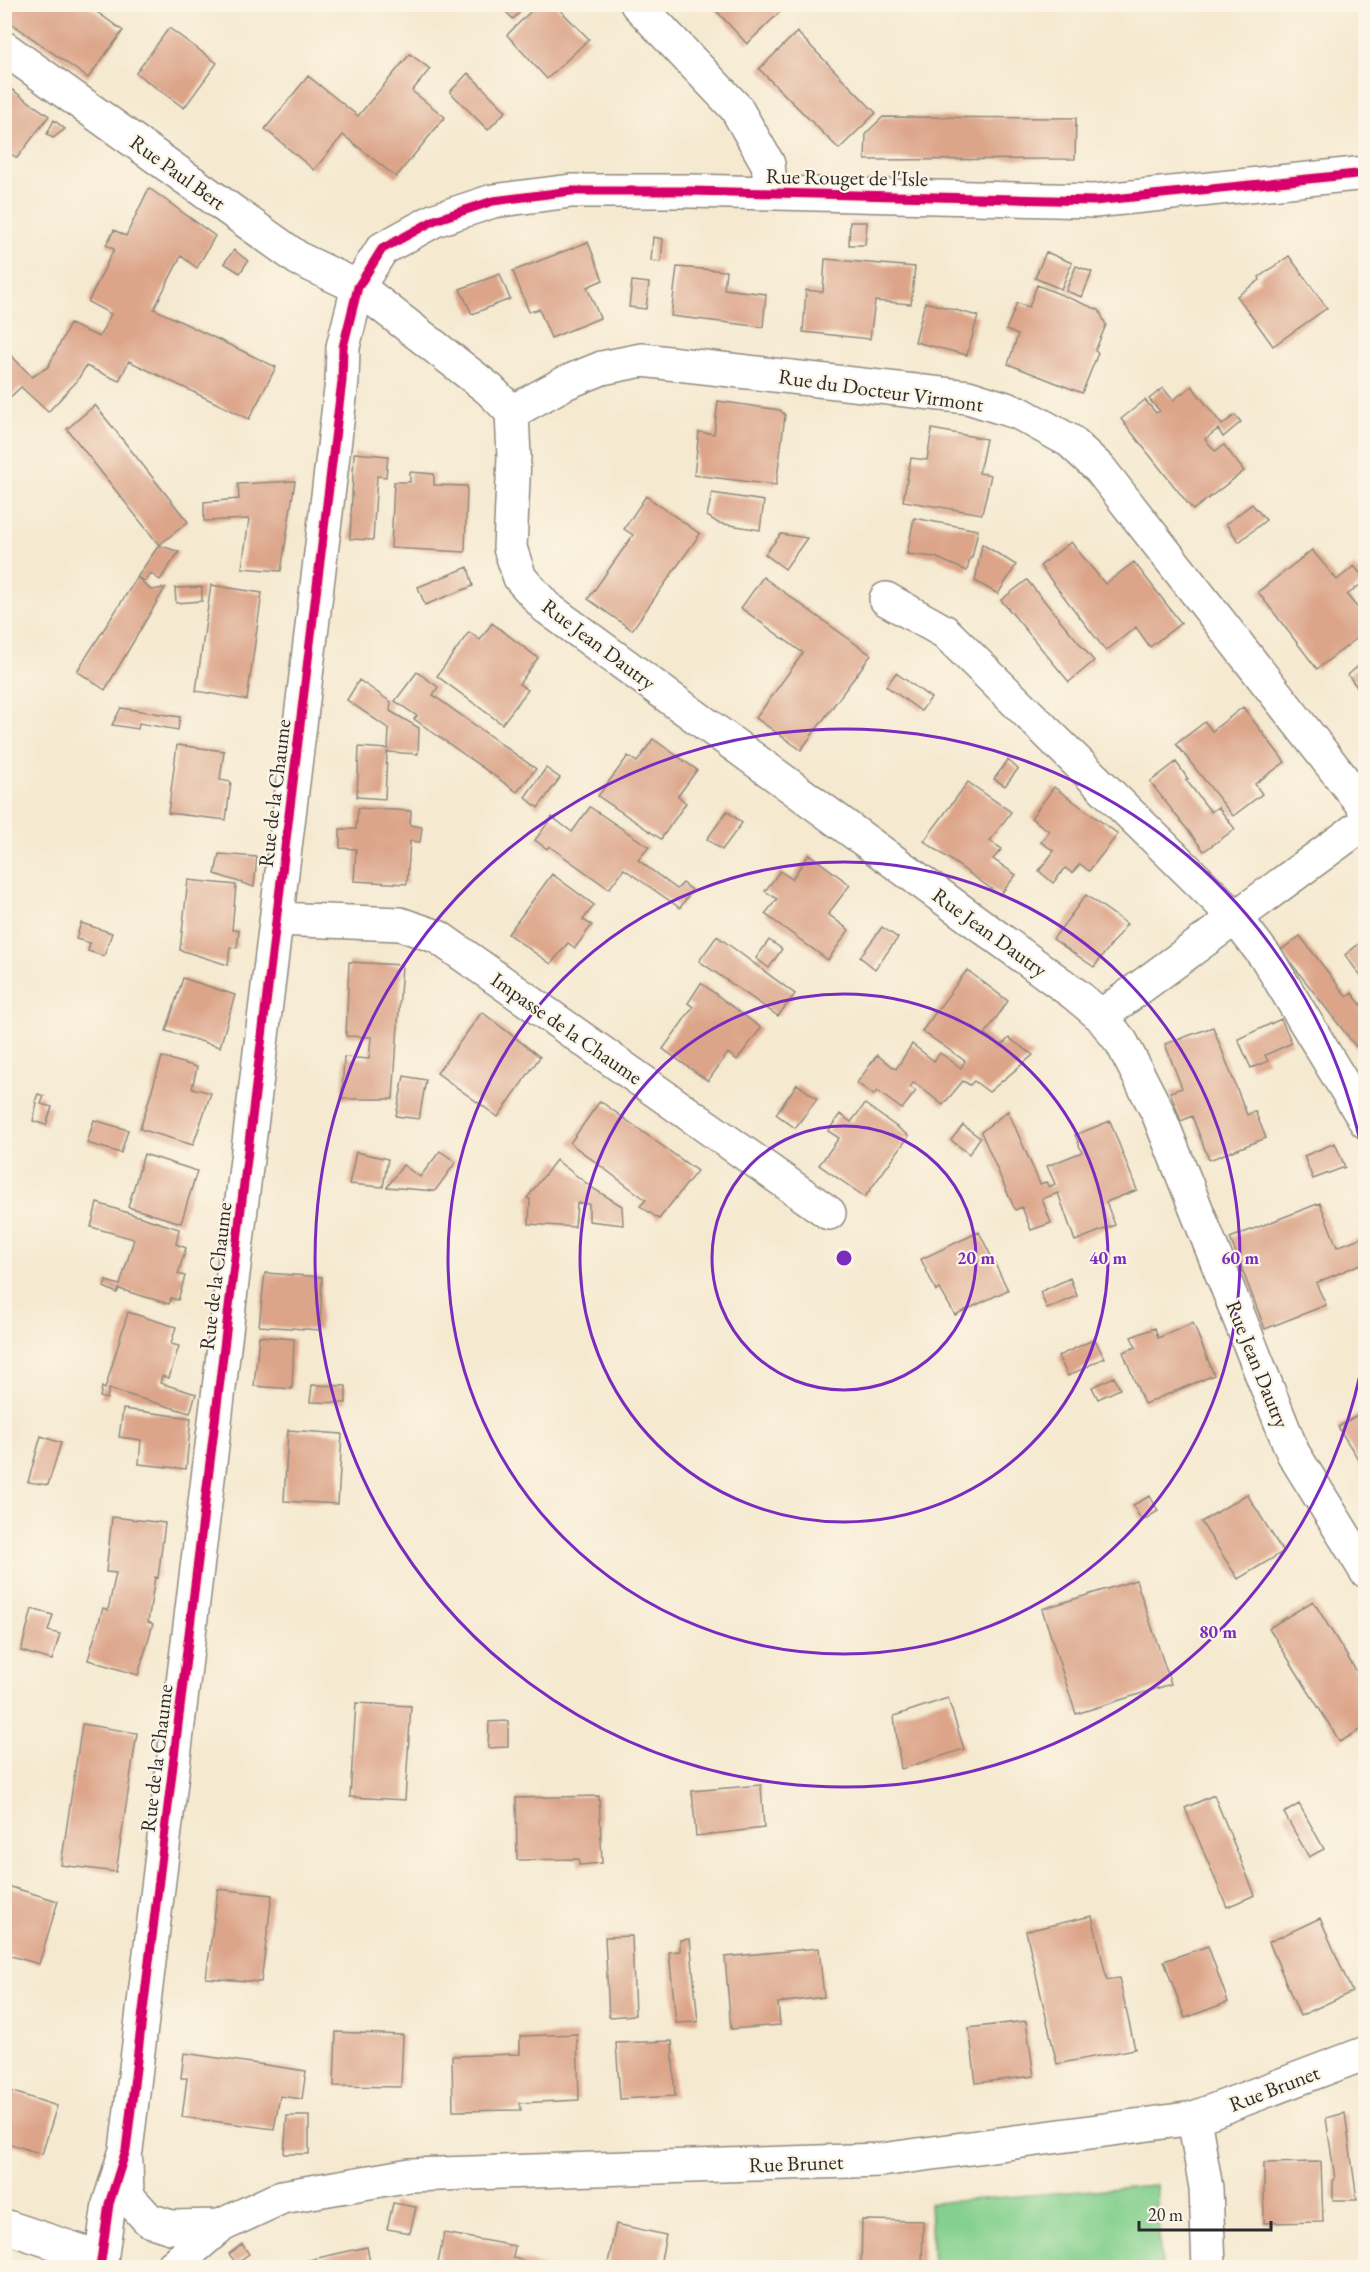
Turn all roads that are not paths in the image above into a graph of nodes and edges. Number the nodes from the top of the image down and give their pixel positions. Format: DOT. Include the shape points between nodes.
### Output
graph roads {
  1 [pos="637,4"];
  2 [pos="4,48"];
  3 [pos="1365,173"];
  4 [pos="771,193"];
  5 [pos="358,286"];
  6 [pos="512,412"];
  7 [pos="886,599"];
  8 [pos="1365,809"];
  9 [pos="1365,822"];
  10 [pos="277,918"];
  11 [pos="1235,918"];
  12 [pos="1101,1016"];
  13 [pos="1365,1122"];
  14 [pos="829,1214"];
  15 [pos="1365,1571"];
  16 [pos="1365,2053"];
  17 [pos="1194,2118"];
  18 [pos="126,2150"];
  19 [pos="4,2226"];
  20 [pos="220,2226"];
  21 [pos="100,2263"];
  22 [pos="171,2268"];
  23 [pos="1209,2268"];
  1 -- 4 [label="street" via="736,108 768,164"];
  2 -- 5 [label="street, Rue Paul Bert" via="298,259"];
  3 -- 4 [label="street, Rue Rouget de l'Isle" via="1094,201"];
  4 -- 5 [label="street, Rue Rouget de l'Isle" via="571,190 493,201 435,220 382,249"];
  5 -- 6 [label="street, Rue Paul Bert" via="489,389"];
  5 -- 10 [label="street, Rue de la Chaume" via="343,347"];
  6 -- 8 [label="street, Rue du Docteur Virmont" via="602,368 642,360 968,397 1019,413 1070,441 1100,469"];
  6 -- 12 [label="street, Rue Jean Dautry" via="510,548 520,578 546,607"];
  7 -- 11 [label="street" via="945,632"];
  9 -- 11 [label="street"];
  10 -- 14 [label="street, Impasse de la Chaume" via="400,924 438,937"];
  10 -- 18 [label="street, Rue de la Chaume"];
  11 -- 12 [label="street"];
  11 -- 13 [label="street" via="1268,960"];
  12 -- 15 [label="street, Rue Jean Dautry" via="1122,1043 1158,1113 1293,1453"];
  16 -- 17 [label="street, Rue Brunet"];
  17 -- 20 [label="street, Rue Brunet" via="881,2160 410,2175 282,2198"];
  17 -- 23 [label="street" via="1206,2188"];
  18 -- 20 [label="street" via="127,2196 149,2220 171,2227"];
  18 -- 21 [label="street, Rue de la Chaume" via="109,2204"];
  19 -- 21 [label="street"];
  20 -- 22 [label="street"];
}
